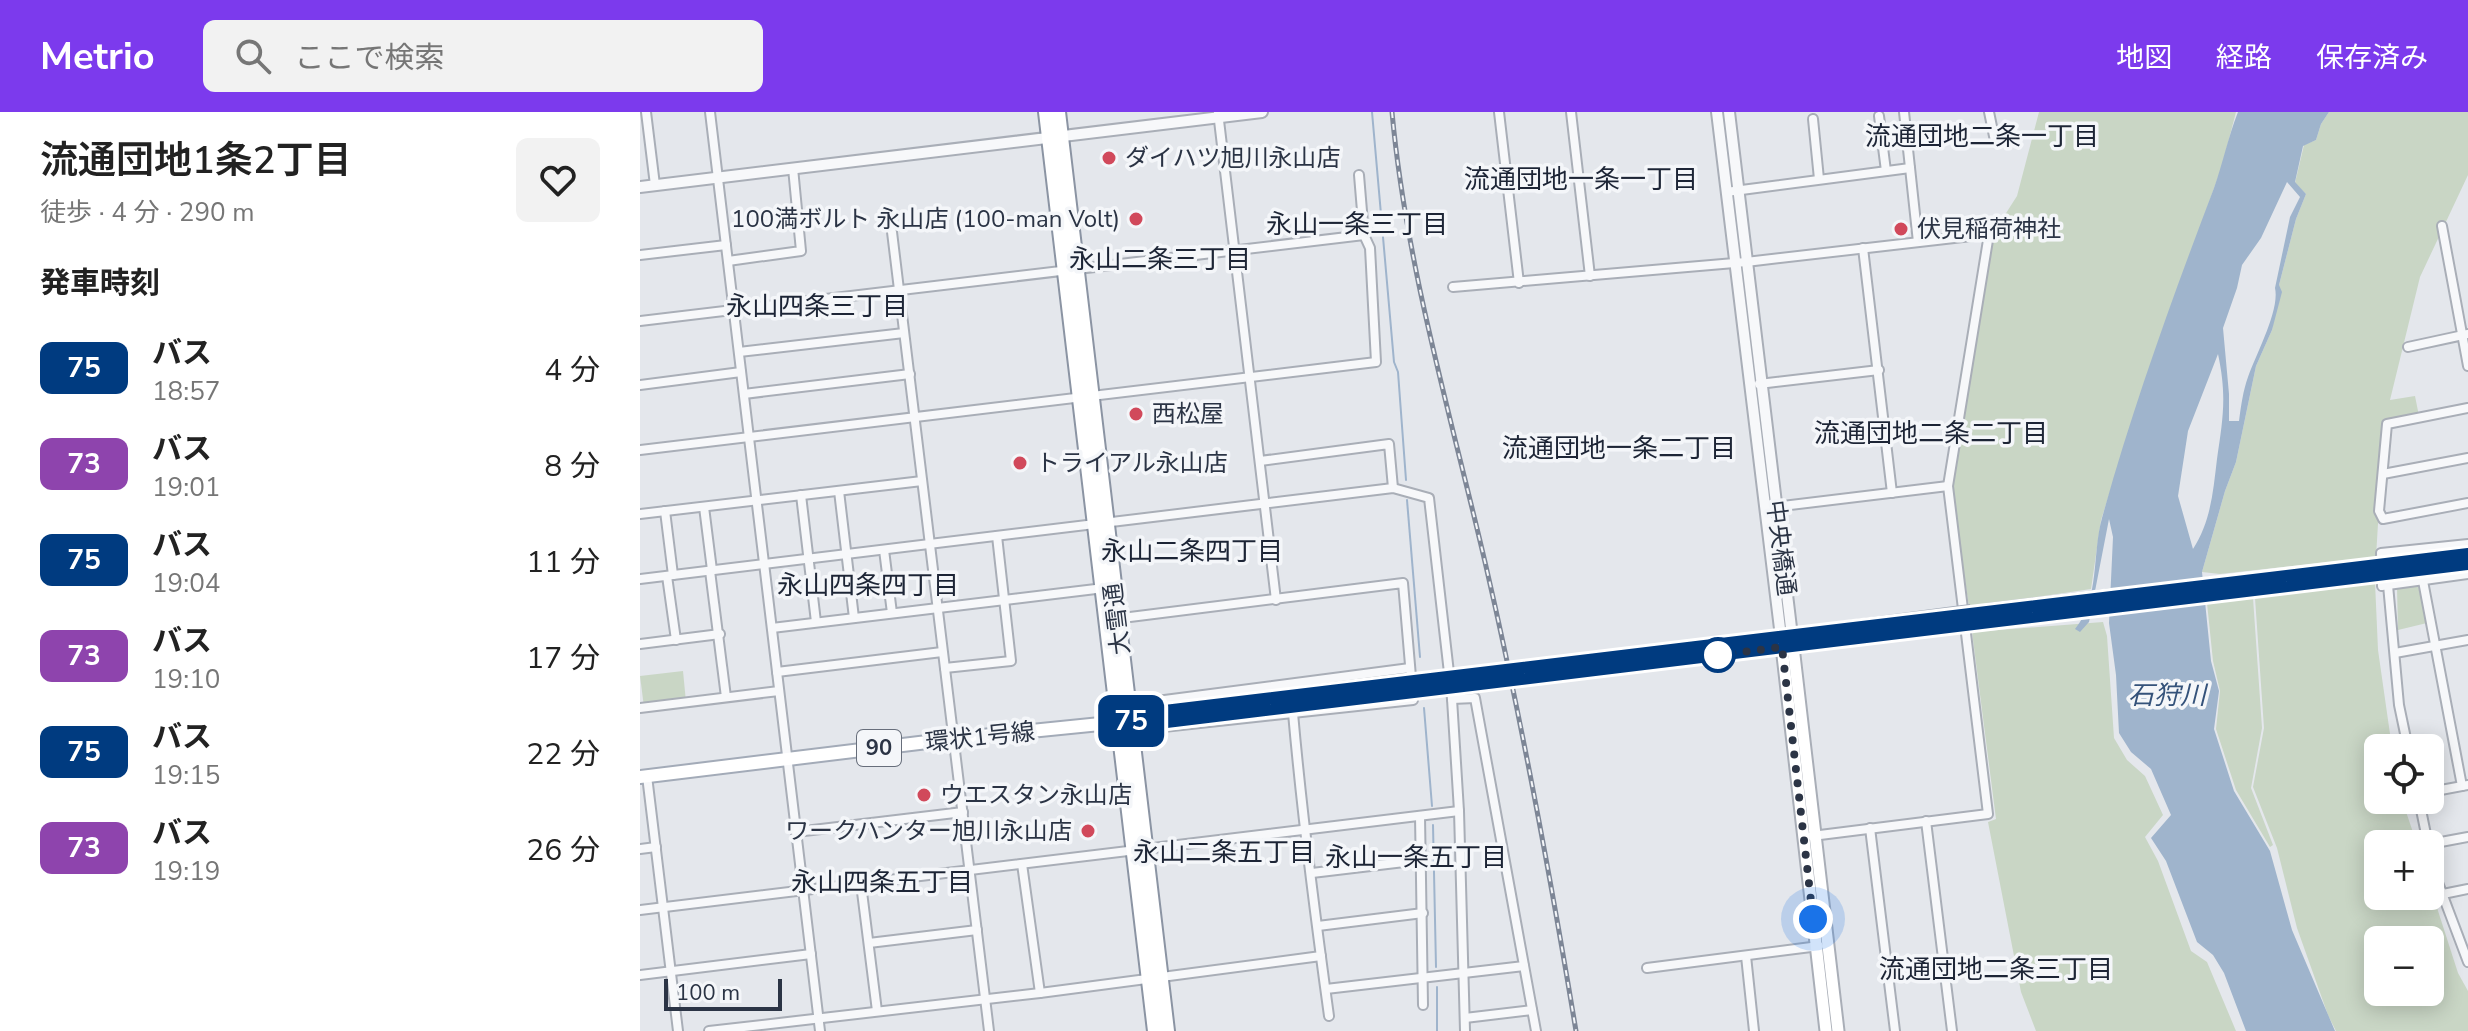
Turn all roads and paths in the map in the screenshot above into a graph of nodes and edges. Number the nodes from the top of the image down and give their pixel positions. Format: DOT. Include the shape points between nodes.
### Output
graph roads {
  1 [pos="646,112"];
  2 [pos="710,112"];
  3 [pos="1046,112"];
  4 [pos="1058,112"];
  5 [pos="1262,112"];
  6 [pos="1499,112"];
  7 [pos="1571,112"];
  8 [pos="1717,112"];
  9 [pos="1729,112"];
  10 [pos="1904,112"];
  11 [pos="1989,112"];
  12 [pos="1218,114"];
  13 [pos="1879,116"];
  14 [pos="1813,119"];
  15 [pos="1055,137"];
  16 [pos="1995,141"];
  17 [pos="793,168"];
  18 [pos="1910,168"];
  19 [pos="1886,171"];
  20 [pos="1359,175"];
  21 [pos="718,177"];
  22 [pos="1819,179"];
  23 [pos="655,185"];
  24 [pos="640,187"];
  25 [pos="1732,191"];
  26 [pos="2442,226"];
  27 [pos="892,232"];
  28 [pos="1364,235"];
  29 [pos="1918,242"];
  30 [pos="726,245"];
  31 [pos="1863,248"];
  32 [pos="1235,252"];
  33 [pos="640,255"];
  34 [pos="728,261"];
  35 [pos="1741,262"];
  36 [pos="1072,270"];
  37 [pos="1590,276"];
  38 [pos="1519,283"];
  39 [pos="1453,287"];
  40 [pos="900,289"];
  41 [pos="733,309"];
  42 [pos="640,321"];
  43 [pos="904,333"];
  44 [pos="2465,335"];
  45 [pos="2408,347"];
  46 [pos="739,352"];
  47 [pos="2468,366"];
  48 [pos="1879,370"];
  49 [pos="741,372"];
  50 [pos="910,374"];
  51 [pos="1251,377"];
  52 [pos="1756,384"];
  53 [pos="640,385"];
  54 [pos="744,394"];
  55 [pos="1086,396"];
  56 [pos="2468,408"];
  57 [pos="914,416"];
  58 [pos="749,436"];
  59 [pos="640,450"];
  60 [pos="2468,458"];
  61 [pos="1260,461"];
  62 [pos="2383,474"];
  63 [pos="922,481"];
  64 [pos="1948,486"];
  65 [pos="1393,488"];
  66 [pos="839,491"];
  67 [pos="1892,493"];
  68 [pos="801,495"];
  69 [pos="756,500"];
  70 [pos="2468,503"];
  71 [pos="1266,505"];
  72 [pos="704,507"];
  73 [pos="1771,507"];
  74 [pos="665,511"];
  75 [pos="640,514"];
  76 [pos="1100,524"];
  77 [pos="997,536"];
  78 [pos="930,544"];
  79 [pos="2468,544"];
  80 [pos="884,550"];
  81 [pos="846,554"];
  82 [pos="2468,554"];
  83 [pos="808,559"];
  84 [pos="764,564"];
  85 [pos="2468,564"];
  86 [pos="2400,567"];
  87 [pos="711,570"];
  88 [pos="2468,574"];
  89 [pos="670,575"];
  90 [pos="640,579"];
  91 [pos="2423,581"];
  92 [pos="2388,585"];
  93 [pos="1107,588"];
  94 [pos="1276,600"];
  95 [pos="1004,601"];
  96 [pos="937,608"];
  97 [pos="892,613"];
  98 [pos="854,618"];
  99 [pos="1111,620"];
  100 [pos="816,622"];
  101 [pos="772,628"];
  102 [pos="720,634"];
  103 [pos="676,640"];
  104 [pos="2468,640"];
  105 [pos="1787,642"];
  106 [pos="640,644"];
  107 [pos="2436,646"];
  108 [pos="942,652"];
  109 [pos="2395,653"];
  110 [pos="945,668"];
  111 [pos="1410,668"];
  112 [pos="777,672"];
  113 [pos="779,691"];
  114 [pos="726,697"];
  115 [pos="1452,699"];
  116 [pos="640,708"];
  117 [pos="1293,713"];
  118 [pos="1124,722"];
  119 [pos="2405,734"];
  120 [pos="952,739"];
  121 [pos="788,759"];
  122 [pos="644,777"];
  123 [pos="2465,785"];
  124 [pos="2444,789"];
  125 [pos="1459,811"];
  126 [pos="963,812"];
  127 [pos="1420,816"];
  128 [pos="1926,821"];
  129 [pos="1870,828"];
  130 [pos="1304,830"];
  131 [pos="796,832"];
  132 [pos="1809,836"];
  133 [pos="2468,837"];
  134 [pos="2444,841"];
  135 [pos="656,847"];
  136 [pos="640,849"];
  137 [pos="1141,850"];
  138 [pos="1421,860"];
  139 [pos="1022,864"];
  140 [pos="969,870"];
  141 [pos="1312,873"];
  142 [pos="861,884"];
  143 [pos="2468,889"];
  144 [pos="803,890"];
  145 [pos="2444,894"];
  146 [pos="2444,896"];
  147 [pos="663,907"];
  148 [pos="640,910"];
  149 [pos="1423,913"];
  150 [pos="1318,926"];
  151 [pos="977,930"];
  152 [pos="2464,942"];
  153 [pos="869,943"];
  154 [pos="1822,946"];
  155 [pos="811,954"];
  156 [pos="1321,956"];
  157 [pos="1746,956"];
  158 [pos="2468,962"];
  159 [pos="1524,966"];
  160 [pos="1647,968"];
  161 [pos="671,971"];
  162 [pos="1464,973"];
  163 [pos="640,975"];
  164 [pos="1424,978"];
  165 [pos="1155,979"];
  166 [pos="1326,989"];
  167 [pos="1040,993"];
  168 [pos="985,999"];
  169 [pos="1423,1005"];
  170 [pos="1532,1010"];
  171 [pos="877,1011"];
  172 [pos="1329,1016"];
  173 [pos="819,1018"];
  174 [pos="1465,1018"];
  175 [pos="678,1031"];
  176 [pos="709,1031"];
  177 [pos="820,1031"];
  178 [pos="989,1031"];
  179 [pos="1155,1031"];
  180 [pos="1167,1031"];
  181 [pos="1465,1031"];
  182 [pos="1536,1031"];
  183 [pos="1754,1031"];
  184 [pos="1826,1031"];
  185 [pos="1838,1031"];
  186 [pos="1895,1031"];
  187 [pos="1952,1031"];
  1 -- 23 [label="street"];
  2 -- 21 [label="street"];
  3 -- 15 [label="highway, 大雪通"];
  4 -- 15 [label="highway, 大雪通"];
  5 -- 12 [label="street"];
  6 -- 38 [label="street"];
  7 -- 37 [label="street"];
  8 -- 25 [label="street, 中央橋通"];
  9 -- 25 [label="street, 中央橋通"];
  10 -- 18 [label="street"];
  11 -- 16 [label="street"];
  12 -- 15 [label="street"];
  12 -- 32 [label="street"];
  13 -- 19 [label="street"];
  14 -- 22 [label="street"];
  15 -- 17 [label="street"];
  15 -- 36 [label="highway, 大雪通"];
  17 -- 21 [label="street"];
  17 -- 34 [label="street" via="801,251"];
  18 -- 19 [label="street"];
  18 -- 29 [label="street"];
  19 -- 22 [label="street"];
  20 -- 28 [label="street"];
  21 -- 23 [label="street"];
  21 -- 30 [label="street"];
  22 -- 25 [label="street"];
  23 -- 24 [label="street"];
  25 -- 35 [label="street, 中央橋通"];
  26 -- 44 [label="street"];
  27 -- 40 [label="street"];
  28 -- 32 [label="street"];
  28 -- 51 [label="street" via="1370,248 1376,362"];
  29 -- 31 [label="street"];
  29 -- 64 [label="street" via="1989,234"];
  30 -- 33 [label="street"];
  30 -- 34 [label="street"];
  31 -- 35 [label="street"];
  31 -- 48 [label="street"];
  32 -- 36 [label="street"];
  32 -- 51 [label="street"];
  34 -- 41 [label="street"];
  35 -- 37 [label="street"];
  35 -- 52 [label="street, 中央橋通"];
  36 -- 40 [label="street"];
  36 -- 55 [label="highway, 大雪通"];
  37 -- 38 [label="street"];
  38 -- 39 [label="street"];
  40 -- 41 [label="street"];
  40 -- 43 [label="street"];
  41 -- 42 [label="street"];
  41 -- 46 [label="street"];
  43 -- 46 [label="street"];
  43 -- 50 [label="street"];
  44 -- 45 [label="street"];
  44 -- 47 [label="street"];
  46 -- 49 [label="street"];
  48 -- 52 [label="street"];
  48 -- 67 [label="street"];
  49 -- 53 [label="street"];
  49 -- 54 [label="street"];
  50 -- 54 [label="street"];
  50 -- 57 [label="street"];
  51 -- 55 [label="street"];
  51 -- 61 [label="street"];
  52 -- 73 [label="street, 中央橋通"];
  54 -- 58 [label="street"];
  55 -- 57 [label="street"];
  55 -- 76 [label="highway, 大雪通"];
  56 -- 62 [label="street" via="2387,424"];
  57 -- 58 [label="street"];
  57 -- 63 [label="street"];
  58 -- 59 [label="street"];
  58 -- 69 [label="street"];
  60 -- 62 [label="street"];
  61 -- 65 [label="street" via="1389,444"];
  61 -- 71 [label="street"];
  62 -- 70 [label="street" via="2383,519"];
  63 -- 66 [label="street"];
  63 -- 78 [label="street"];
  64 -- 67 [label="street"];
  64 -- 128 [label="street" via="1988,814"];
  65 -- 71 [label="street"];
  65 -- 115 [label="street" via="1429,498"];
  66 -- 68 [label="street"];
  66 -- 81 [label="street"];
  67 -- 73 [label="street"];
  68 -- 69 [label="street"];
  68 -- 83 [label="street"];
  69 -- 72 [label="street"];
  69 -- 84 [label="street"];
  71 -- 76 [label="street"];
  71 -- 94 [label="street"];
  72 -- 74 [label="street"];
  72 -- 87 [label="street"];
  73 -- 105 [label="street, 中央橋通"];
  74 -- 75 [label="street"];
  74 -- 89 [label="street"];
  76 -- 77 [label="street"];
  76 -- 93 [label="highway, 大雪通"];
  77 -- 78 [label="street"];
  77 -- 95 [label="street"];
  78 -- 80 [label="street"];
  78 -- 96 [label="street"];
  79 -- 92 [label="street" via="2381,553 2382,586"];
  80 -- 81 [label="street"];
  80 -- 97 [label="street"];
  81 -- 83 [label="street"];
  81 -- 98 [label="street"];
  82 -- 86 [label="main road, 90"];
  83 -- 84 [label="street"];
  83 -- 100 [label="street"];
  84 -- 87 [label="street"];
  84 -- 101 [label="street"];
  85 -- 86 [label="main road, 90"];
  86 -- 105 [label="main road, 90, bridge"];
  87 -- 89 [label="street"];
  87 -- 102 [label="street"];
  88 -- 91 [label="street"];
  89 -- 90 [label="street"];
  89 -- 103 [label="street"];
  91 -- 92 [label="street"];
  91 -- 107 [label="street"];
  92 -- 109 [label="street"];
  93 -- 95 [label="street"];
  93 -- 99 [label="highway, 大雪通"];
  94 -- 99 [label="street"];
  94 -- 111 [label="street" via="1403,583"];
  95 -- 96 [label="street"];
  95 -- 110 [label="street" via="1011,661"];
  96 -- 97 [label="street"];
  96 -- 108 [label="street"];
  97 -- 98 [label="street"];
  98 -- 100 [label="street"];
  99 -- 118 [label="highway, 大雪通"];
  100 -- 101 [label="street"];
  101 -- 112 [label="street"];
  102 -- 103 [label="street"];
  102 -- 114 [label="street"];
  103 -- 106 [label="street"];
  104 -- 107 [label="street"];
  105 -- 118 [label="main road, 環状1号線 / 90, bridge" via="1197,713 1148,713"];
  105 -- 132 [label="main road, 中央橋通"];
  107 -- 109 [label="street"];
  107 -- 123 [label="street"];
  108 -- 110 [label="street"];
  108 -- 112 [label="street"];
  109 -- 119 [label="street"];
  110 -- 120 [label="street"];
  111 -- 117 [label="street" via="1413,700"];
  111 -- 118 [label="street" via="1149,702"];
  112 -- 113 [label="street"];
  113 -- 114 [label="street"];
  113 -- 121 [label="street"];
  114 -- 116 [label="street"];
  115 -- 125 [label="street"];
  115 -- 159 [label="street" via="1475,698"];
  117 -- 118 [label="street" via="1154,730"];
  117 -- 130 [label="street"];
  118 -- 120 [label="main road, 環状1号線 / 90"];
  118 -- 137 [label="highway, 大雪通"];
  120 -- 121 [label="main road, 環状1号線 / 90"];
  120 -- 126 [label="street"];
  121 -- 122 [label="main road, 環状1号線 / 90"];
  121 -- 131 [label="street"];
  122 -- 135 [label="street"];
  123 -- 124 [label="street"];
  125 -- 127 [label="street"];
  125 -- 162 [label="street"];
  126 -- 131 [label="street"];
  126 -- 140 [label="street"];
  127 -- 130 [label="street"];
  127 -- 138 [label="street"];
  128 -- 129 [label="street"];
  128 -- 187 [label="street"];
  129 -- 132 [label="street"];
  129 -- 186 [label="street"];
  130 -- 137 [label="street"];
  130 -- 141 [label="street"];
  131 -- 144 [label="street"];
  132 -- 154 [label="main road, 中央橋通"];
  133 -- 134 [label="street"];
  135 -- 136 [label="street"];
  135 -- 147 [label="street"];
  137 -- 139 [label="street"];
  137 -- 165 [label="highway, 大雪通"];
  138 -- 141 [label="street"];
  138 -- 149 [label="street"];
  139 -- 140 [label="street"];
  139 -- 167 [label="street"];
  140 -- 142 [label="street"];
  140 -- 151 [label="street"];
  141 -- 150 [label="street"];
  142 -- 144 [label="street"];
  142 -- 153 [label="street"];
  143 -- 145 [label="street"];
  144 -- 147 [label="street"];
  144 -- 155 [label="street"];
  146 -- 152 [label="street"];
  147 -- 148 [label="street"];
  147 -- 161 [label="street"];
  149 -- 150 [label="street"];
  149 -- 164 [label="street"];
  150 -- 156 [label="street"];
  151 -- 153 [label="street"];
  151 -- 168 [label="street"];
  152 -- 158 [label="street"];
  153 -- 171 [label="street"];
  154 -- 157 [label="street"];
  154 -- 184 [label="main road, 中央橋通"];
  154 -- 185 [label="main road, 中央橋通"];
  155 -- 161 [label="street"];
  155 -- 173 [label="street"];
  156 -- 165 [label="street"];
  156 -- 166 [label="street"];
  157 -- 160 [label="street"];
  157 -- 183 [label="street"];
  159 -- 162 [label="street"];
  159 -- 170 [label="street"];
  161 -- 163 [label="street"];
  161 -- 175 [label="street"];
  162 -- 164 [label="street"];
  162 -- 174 [label="street"];
  164 -- 166 [label="street"];
  164 -- 169 [label="street"];
  165 -- 167 [label="street"];
  165 -- 179 [label="highway, 大雪通"];
  165 -- 180 [label="highway, 大雪通"];
  166 -- 172 [label="street"];
  167 -- 168 [label="street"];
  168 -- 171 [label="street"];
  168 -- 178 [label="street"];
  170 -- 174 [label="street"];
  170 -- 182 [label="street"];
  171 -- 173 [label="street"];
  173 -- 176 [label="street"];
  173 -- 177 [label="street"];
  174 -- 181 [label="street"];
}
